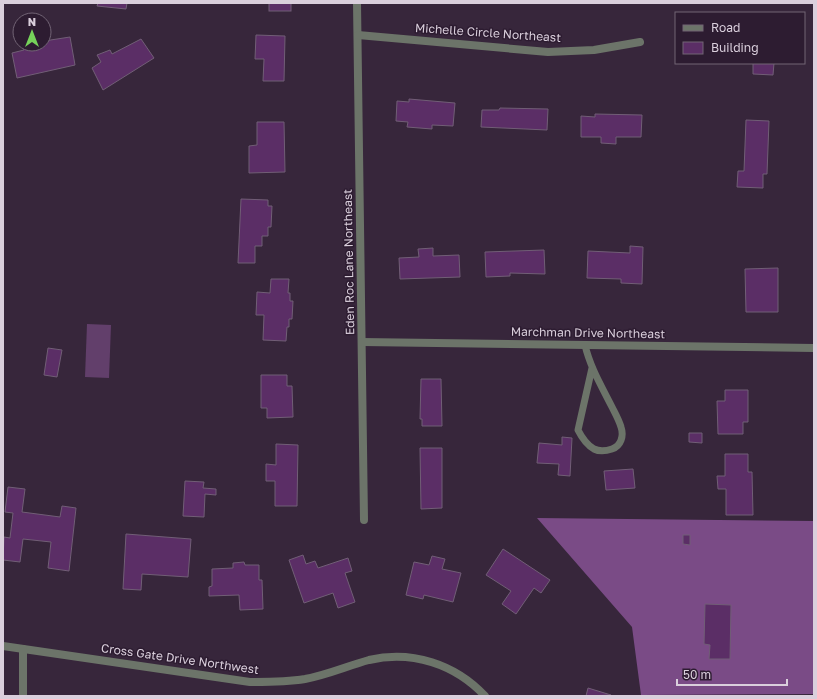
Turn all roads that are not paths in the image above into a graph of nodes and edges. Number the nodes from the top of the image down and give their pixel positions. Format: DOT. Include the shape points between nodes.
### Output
graph roads {
  1 [pos="357,3"];
  2 [pos="358,35"];
  3 [pos="640,42"];
  4 [pos="362,342"];
  5 [pos="585,345"];
  6 [pos="814,348"];
  7 [pos="592,368"];
  8 [pos="364,520"];
  9 [pos="3,646"];
  10 [pos="23,649"];
  11 [pos="24,696"];
  12 [pos="485,696"];
  1 -- 2 [label="street, Eden Roc Lane Northeast"];
  2 -- 3 [label="street, Michelle Circle Northeast" via="548,52 594,50"];
  2 -- 4 [label="street, Eden Roc Lane Northeast"];
  4 -- 5 [label="street, Marchman Drive Northeast"];
  4 -- 8 [label="street, Eden Roc Lane Northeast"];
  5 -- 6 [label="street, Marchman Drive Northeast"];
  5 -- 7 [label="lane"];
  7 -- 7 [label="lane" via="621,426 622,434 617,448 600,451 593,448 586,443 578,430"];
  9 -- 10 [label="street, Cross Gate Drive Northwest"];
  10 -- 11 [label="street"];
  10 -- 12 [label="street, Cross Gate Drive Northwest" via="250,682 305,679 369,660 413,657 448,668 474,685"];
}
